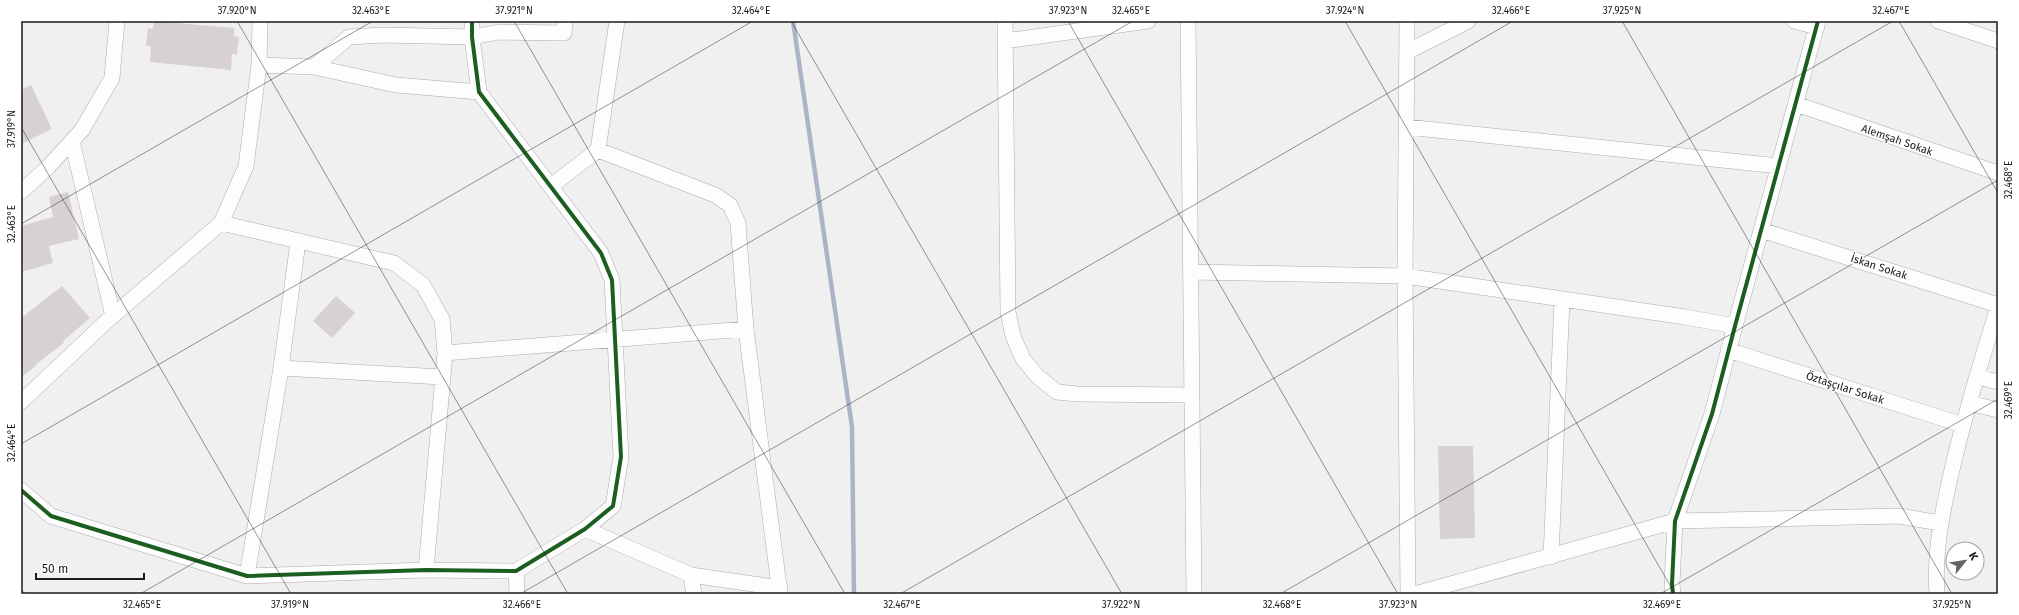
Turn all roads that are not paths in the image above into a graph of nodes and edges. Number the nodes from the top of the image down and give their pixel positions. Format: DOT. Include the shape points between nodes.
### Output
graph roads {
  1 [pos="117,21"];
  2 [pos="260,21"];
  3 [pos="472,21"];
  4 [pos="565,21"];
  5 [pos="617,21"];
  6 [pos="1005,21"];
  7 [pos="1148,21"];
  8 [pos="1188,21"];
  9 [pos="1407,21"];
  10 [pos="1468,21"];
  11 [pos="1794,21"];
  12 [pos="1938,21"];
  13 [pos="1817,24"];
  14 [pos="472,37"];
  15 [pos="1005,41"];
  16 [pos="1998,41"];
  17 [pos="1407,52"];
  18 [pos="259,65"];
  19 [pos="314,67"];
  20 [pos="479,92"];
  21 [pos="1796,104"];
  22 [pos="1407,127"];
  23 [pos="72,141"];
  24 [pos="598,150"];
  25 [pos="1779,166"];
  26 [pos="1998,173"];
  27 [pos="551,186"];
  28 [pos="21,192"];
  29 [pos="221,223"];
  30 [pos="1761,230"];
  31 [pos="298,242"];
  32 [pos="1191,272"];
  33 [pos="1405,276"];
  34 [pos="1562,300"];
  35 [pos="1998,306"];
  36 [pos="113,316"];
  37 [pos="1735,326"];
  38 [pos="746,329"];
  39 [pos="616,340"];
  40 [pos="1728,350"];
  41 [pos="445,352"];
  42 [pos="281,368"];
  43 [pos="442,377"];
  44 [pos="1977,377"];
  45 [pos="1998,382"];
  46 [pos="1192,395"];
  47 [pos="21,402"];
  48 [pos="1969,402"];
  49 [pos="1998,410"];
  50 [pos="1963,425"];
  51 [pos="21,490"];
  52 [pos="1675,521"];
  53 [pos="1940,523"];
  54 [pos="585,529"];
  55 [pos="1551,557"];
  56 [pos="426,570"];
  57 [pos="516,571"];
  58 [pos="691,575"];
  59 [pos="247,576"];
  60 [pos="780,591"];
  61 [pos="517,594"];
  62 [pos="694,594"];
  63 [pos="1194,594"];
  64 [pos="1408,594"];
  65 [pos="1415,594"];
  66 [pos="1673,594"];
  67 [pos="1937,594"];
  1 -- 23 [label="street" via="112,78 82,130"];
  2 -- 18 [label="street"];
  3 -- 14 [label="street"];
  4 -- 14 [label="street" via="564,33 499,32"];
  5 -- 24 [label="street"];
  6 -- 15 [label="street"];
  7 -- 15 [label="street"];
  8 -- 32 [label="street"];
  9 -- 17 [label="street"];
  10 -- 17 [label="street"];
  11 -- 13 [label="street"];
  12 -- 16 [label="street"];
  13 -- 21 [label="street"];
  14 -- 19 [label="street" via="349,37"];
  14 -- 20 [label="street"];
  15 -- 46 [label="street" via="1008,312 1013,336 1023,359 1038,378 1057,392"];
  17 -- 22 [label="street"];
  18 -- 19 [label="street"];
  18 -- 29 [label="street" via="246,166"];
  19 -- 20 [label="street" via="396,85"];
  20 -- 27 [label="street"];
  21 -- 25 [label="street"];
  21 -- 26 [label="street, Alemşah Sokak"];
  22 -- 25 [label="street"];
  22 -- 33 [label="street"];
  23 -- 28 [label="street"];
  23 -- 36 [label="street"];
  24 -- 27 [label="street"];
  24 -- 38 [label="street" via="715,195 730,205 738,223"];
  25 -- 30 [label="street"];
  27 -- 39 [label="street" via="604,260 612,280"];
  29 -- 31 [label="street"];
  29 -- 36 [label="street"];
  30 -- 35 [label="street, İskan Sokak"];
  30 -- 37 [label="street"];
  31 -- 41 [label="street" via="394,263 423,285 442,319"];
  31 -- 42 [label="street"];
  32 -- 33 [label="street"];
  32 -- 46 [label="street"];
  33 -- 34 [label="street"];
  33 -- 64 [label="street"];
  34 -- 37 [label="street"];
  34 -- 55 [label="street"];
  35 -- 44 [label="street"];
  36 -- 47 [label="street"];
  37 -- 40 [label="street"];
  38 -- 39 [label="street"];
  38 -- 60 [label="street"];
  39 -- 41 [label="street"];
  39 -- 54 [label="street" via="621,458 613,506"];
  40 -- 50 [label="street, Öztaşçılar Sokak"];
  40 -- 52 [label="street" via="1712,414"];
  41 -- 43 [label="street"];
  42 -- 43 [label="street"];
  42 -- 59 [label="street"];
  43 -- 56 [label="street"];
  44 -- 45 [label="street"];
  44 -- 48 [label="street"];
  46 -- 63 [label="street"];
  48 -- 49 [label="street"];
  48 -- 50 [label="street"];
  50 -- 53 [label="street"];
  51 -- 59 [label="street" via="51,516"];
  52 -- 53 [label="street" via="1899,516"];
  52 -- 55 [label="street"];
  52 -- 66 [label="street"];
  53 -- 67 [label="street"];
  54 -- 57 [label="street"];
  54 -- 58 [label="street"];
  55 -- 65 [label="street"];
  56 -- 57 [label="street"];
  56 -- 59 [label="street"];
  57 -- 61 [label="street"];
  58 -- 60 [label="street"];
  58 -- 62 [label="street"];
}
